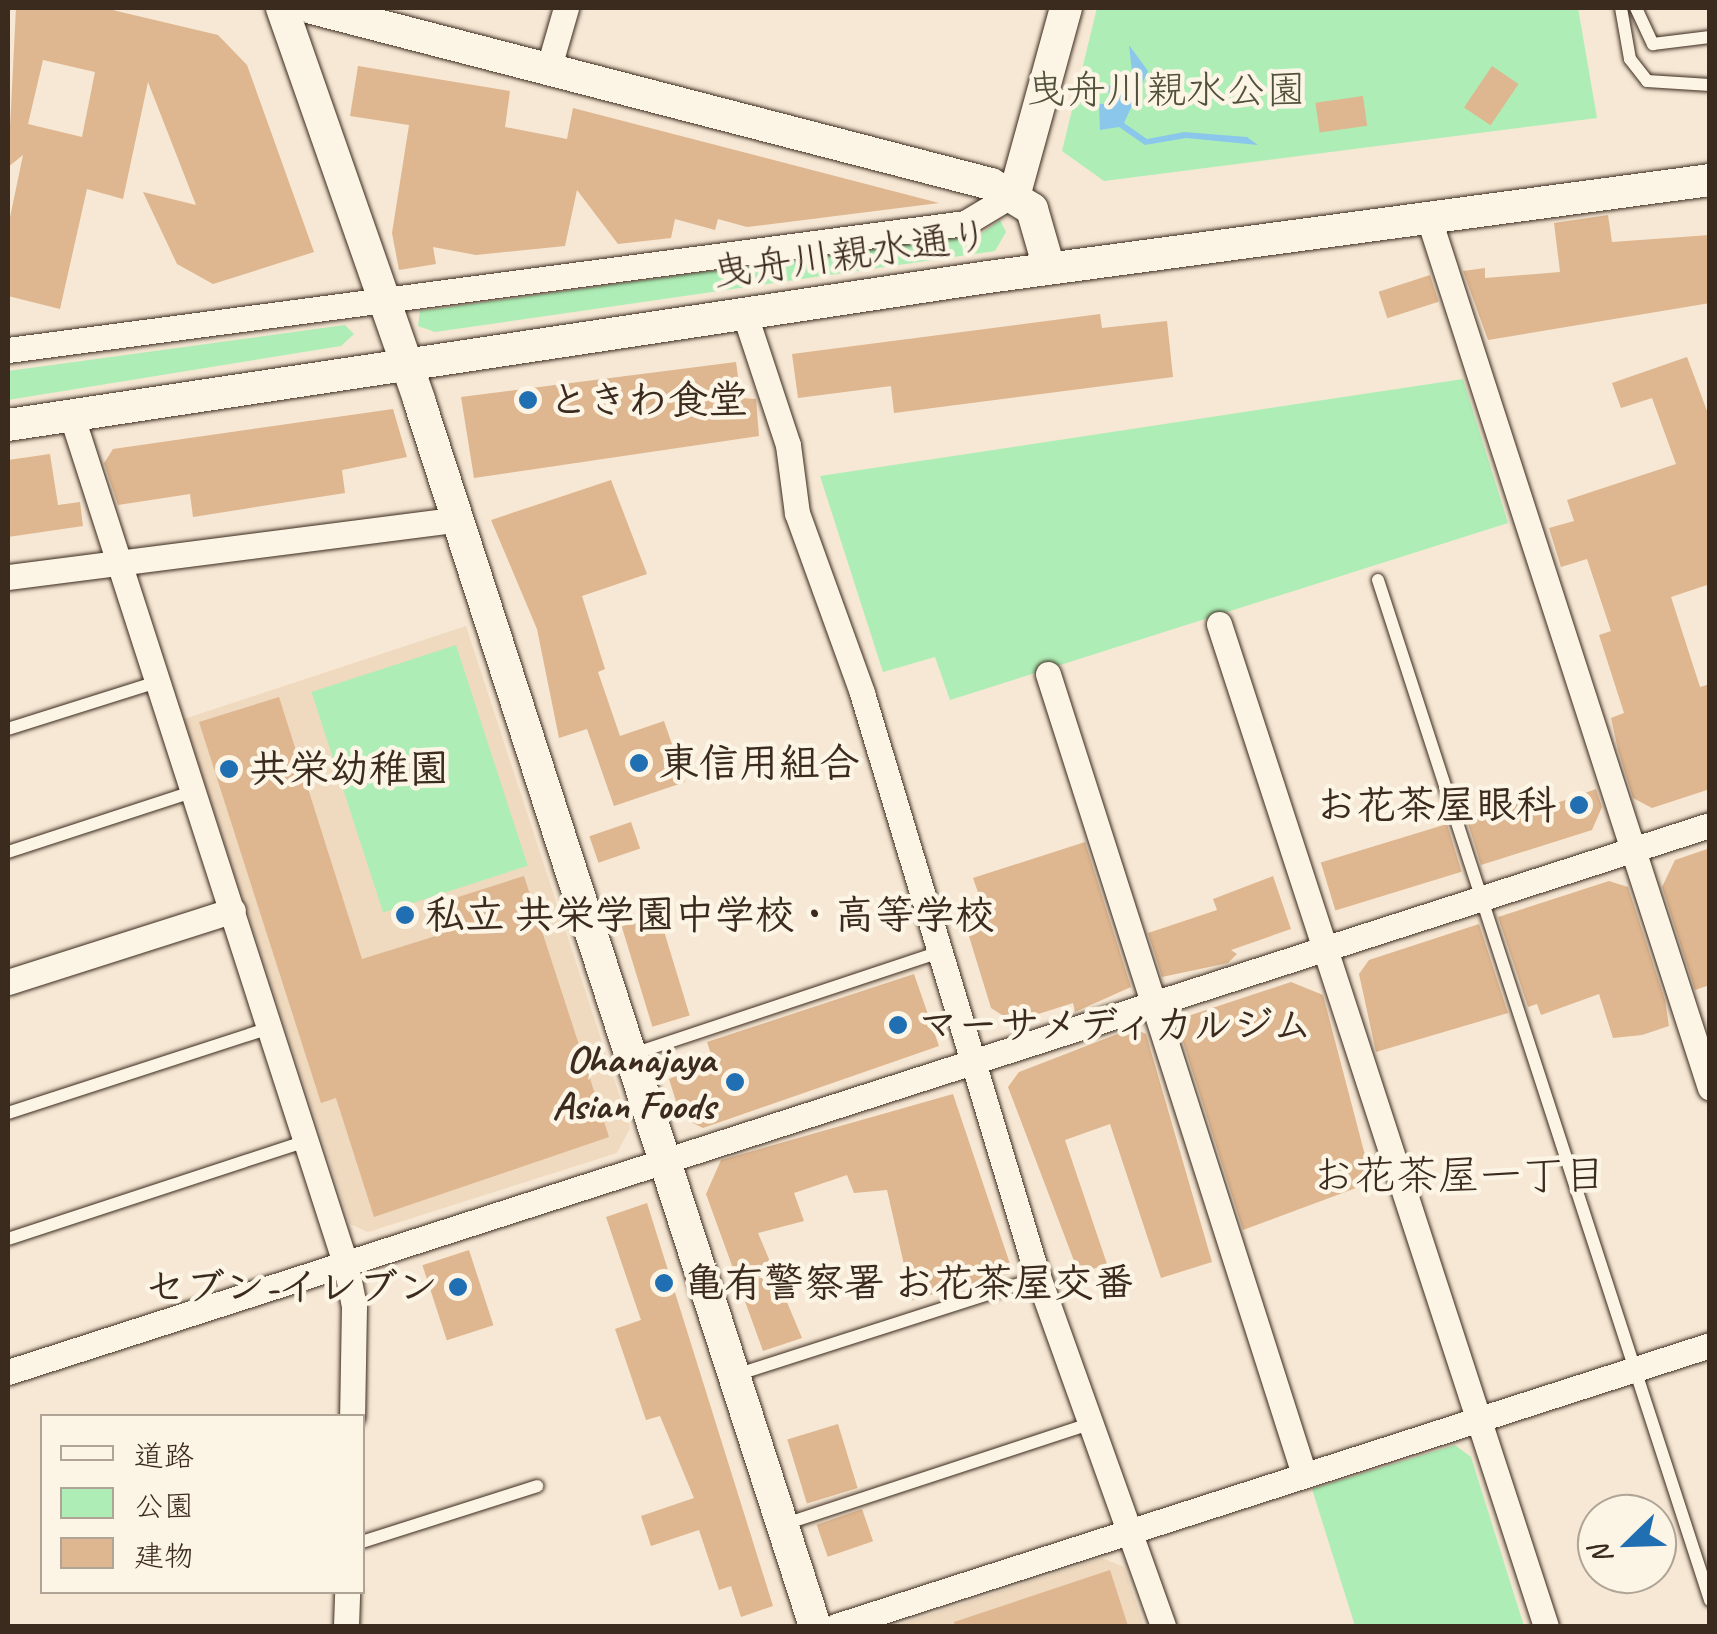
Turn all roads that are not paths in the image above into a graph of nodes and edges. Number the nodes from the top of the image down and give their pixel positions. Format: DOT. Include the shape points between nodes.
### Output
graph roads {
  1 [pos="282,8"];
  2 [pos="312,8"];
  3 [pos="566,8"];
  4 [pos="1066,8"];
  5 [pos="1621,8"];
  6 [pos="1636,8"];
  7 [pos="1710,37"];
  8 [pos="548,70"];
  9 [pos="1710,84"];
  10 [pos="1710,180"];
  11 [pos="1015,193"];
  12 [pos="1429,219"];
  13 [pos="1049,268"];
  14 [pos="382,300"];
  15 [pos="744,312"];
  16 [pos="8,350"];
  17 [pos="405,363"];
  18 [pos="72,417"];
  19 [pos="8,425"];
  20 [pos="456,520"];
  21 [pos="118,559"];
  22 [pos="8,576"];
  23 [pos="1378,580"];
  24 [pos="1220,624"];
  25 [pos="1048,674"];
  26 [pos="158,682"];
  27 [pos="8,729"];
  28 [pos="195,791"];
  29 [pos="1710,825"];
  30 [pos="1632,851"];
  31 [pos="8,852"];
  32 [pos="1483,897"];
  33 [pos="233,910"];
  34 [pos="942,950"];
  35 [pos="1324,952"];
  36 [pos="8,982"];
  37 [pos="1157,1004"];
  38 [pos="270,1028"];
  39 [pos="631,1054"];
  40 [pos="976,1065"];
  41 [pos="1710,1088"];
  42 [pos="8,1113"];
  43 [pos="306,1141"];
  44 [pos="666,1164"];
  45 [pos="8,1239"];
  46 [pos="346,1266"];
  47 [pos="1038,1278"];
  48 [pos="1710,1346"];
  49 [pos="1634,1368"];
  50 [pos="8,1372"];
  51 [pos="732,1376"];
  52 [pos="352,1414"];
  53 [pos="1478,1417"];
  54 [pos="1088,1424"];
  55 [pos="1304,1474"];
  56 [pos="537,1486"];
  57 [pos="782,1525"];
  58 [pos="1131,1529"];
  59 [pos="365,1541"];
  60 [pos="347,1594"];
  61 [pos="1710,1600"];
  62 [pos="346,1626"];
  63 [pos="814,1626"];
  64 [pos="836,1626"];
  65 [pos="1164,1626"];
  66 [pos="1546,1626"];
  1 -- 14 [label="street"];
  2 -- 8 [label="street"];
  3 -- 8 [label="street"];
  4 -- 11 [label="street"];
  5 -- 9 [label="lane" via="1630,59 1646,81 1673,90"];
  6 -- 7 [label="lane" via="1653,44"];
  8 -- 11 [label="street"];
  10 -- 12 [label="street, 曳舟川親水通り"];
  11 -- 13 [label="street" via="1040,226"];
  11 -- 14 [label="street" via="965,223"];
  12 -- 13 [label="street, 曳舟川親水通り"];
  12 -- 30 [label="street"];
  13 -- 15 [label="street, 曳舟川親水通り"];
  14 -- 16 [label="street"];
  14 -- 17 [label="street"];
  15 -- 17 [label="street, 曳舟川親水通り"];
  15 -- 34 [label="street" via="788,445 797,513"];
  17 -- 18 [label="street, 曳舟川親水通り"];
  17 -- 20 [label="street"];
  18 -- 19 [label="street, 曳舟川親水通り"];
  18 -- 21 [label="street"];
  20 -- 21 [label="street"];
  20 -- 39 [label="street"];
  21 -- 22 [label="street"];
  21 -- 26 [label="street"];
  23 -- 32 [label="lane"];
  24 -- 35 [label="street"];
  25 -- 37 [label="street"];
  26 -- 27 [label="lane"];
  26 -- 28 [label="street"];
  28 -- 31 [label="lane"];
  28 -- 33 [label="street"];
  29 -- 30 [label="street"];
  30 -- 32 [label="street"];
  30 -- 41 [label="street"];
  32 -- 35 [label="street"];
  32 -- 49 [label="lane"];
  33 -- 36 [label="street"];
  33 -- 38 [label="street"];
  34 -- 39 [label="lane"];
  34 -- 40 [label="street"];
  35 -- 37 [label="street"];
  35 -- 53 [label="street"];
  37 -- 40 [label="street"];
  37 -- 55 [label="street"];
  38 -- 42 [label="lane"];
  38 -- 43 [label="street"];
  39 -- 44 [label="street"];
  40 -- 44 [label="street"];
  40 -- 47 [label="street"];
  43 -- 45 [label="lane"];
  43 -- 46 [label="street"];
  44 -- 46 [label="street"];
  44 -- 51 [label="street"];
  46 -- 50 [label="street"];
  46 -- 52 [label="street" via="354,1306"];
  47 -- 51 [label="lane"];
  47 -- 54 [label="street"];
  48 -- 49 [label="street"];
  49 -- 53 [label="street"];
  49 -- 61 [label="lane"];
  51 -- 57 [label="street"];
  53 -- 55 [label="street"];
  53 -- 66 [label="street"];
  54 -- 57 [label="lane"];
  54 -- 58 [label="street"];
  55 -- 58 [label="street"];
  56 -- 59 [label="lane"];
  57 -- 63 [label="street"];
  58 -- 64 [label="street"];
  58 -- 65 [label="street"];
  60 -- 62 [label="street"];
}
